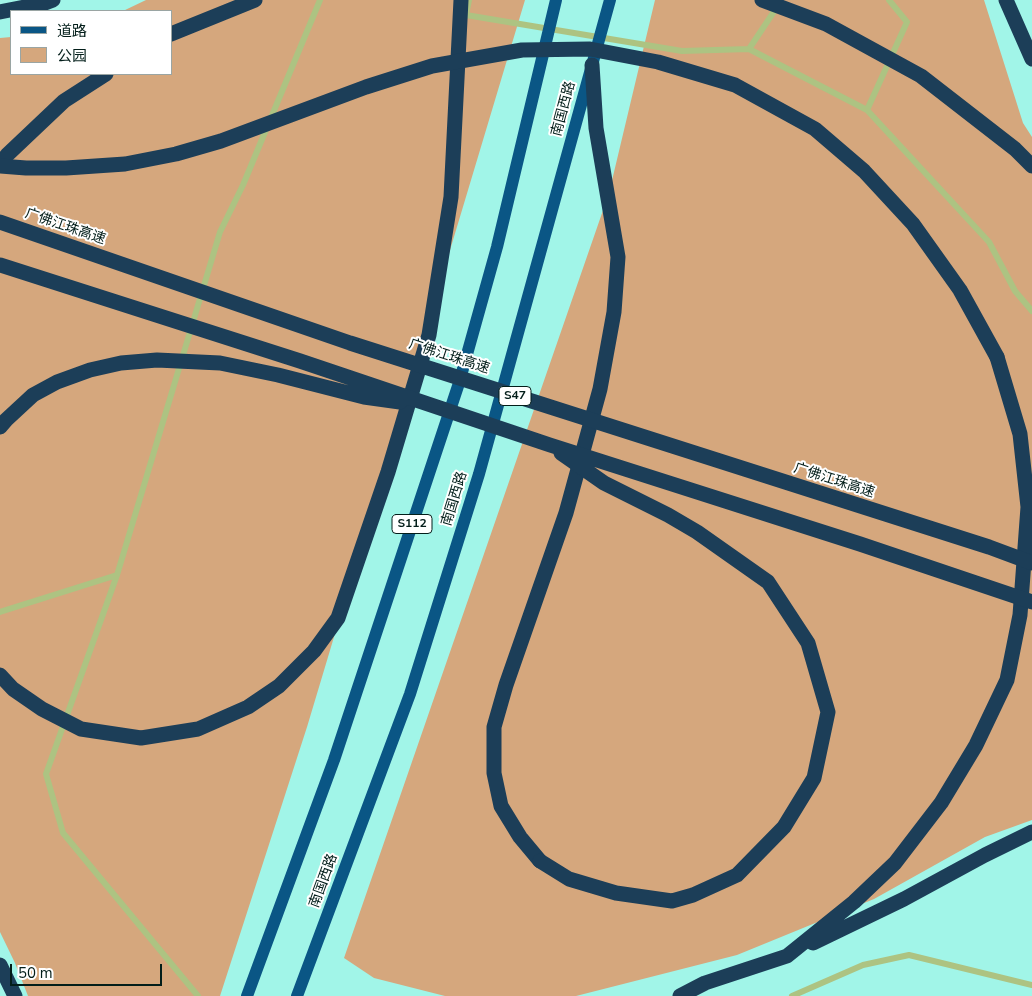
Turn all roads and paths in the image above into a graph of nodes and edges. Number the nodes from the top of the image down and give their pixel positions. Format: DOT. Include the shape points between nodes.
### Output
graph roads {
  1 [pos="53,0"];
  2 [pos="255,0"];
  3 [pos="461,0"];
  4 [pos="556,0"];
  5 [pos="610,0"];
  6 [pos="762,0"];
  7 [pos="1006,0"];
  8 [pos="0,12"];
  9 [pos="172,34"];
  10 [pos="1032,59"];
  11 [pos="592,66"];
  12 [pos="104,75"];
  13 [pos="0,165"];
  14 [pos="1032,166"];
  15 [pos="0,222"];
  16 [pos="0,265"];
  17 [pos="439,408"];
  18 [pos="0,427"];
  19 [pos="550,445"];
  20 [pos="1032,563"];
  21 [pos="1032,602"];
  22 [pos="0,675"];
  23 [pos="1032,832"];
  24 [pos="786,956"];
  25 [pos="0,965"];
  26 [pos="15,996"];
  27 [pos="247,996"];
  28 [pos="297,996"];
  29 [pos="680,996"];
  1 -- 8 [label="highway"];
  2 -- 9 [label="highway"];
  3 -- 22 [label="highway" via="451,197 429,334 388,472 338,618 314,651 279,686 248,707 198,729 141,738 80,729 42,709 13,689"];
  4 -- 27 [label="main road, S112" via="497,247 459,383 334,760"];
  5 -- 11 [label="main road, 南国西路"];
  6 -- 14 [label="highway" via="826,24 921,76"];
  7 -- 10 [label="highway"];
  11 -- 19 [label="highway, bridge" via="596,128 618,257 614,312 600,389 566,513 506,684 494,728 494,773 501,806 540,861 570,879 616,893 672,901 693,895 737,874 784,827 814,778 828,712 808,643 768,582 697,532 604,484"];
  11 -- 28 [label="main road, 南国西路" via="479,474 410,694"];
  12 -- 13 [label="highway" via="64,101"];
  13 -- 24 [label="highway, bridge" via="66,168 125,164 176,154 222,141 432,66 522,50 590,49 658,62 736,85 815,129 864,171 913,224 960,290 997,357 1020,434 1028,507 1020,615 1007,680 976,744 941,803 895,862 854,902"];
  15 -- 20 [label="highway, 广佛江珠高速 / S47, bridge" via="350,343"];
  16 -- 17 [label="highway, bridge"];
  17 -- 18 [label="highway, bridge" via="364,397 220,363 158,360 121,363 57,382 33,395"];
  17 -- 19 [label="highway, bridge"];
  19 -- 21 [label="highway, bridge"];
  23 -- 24 [label="highway"];
  24 -- 29 [label="highway"];
  25 -- 26 [label="highway"];
}
